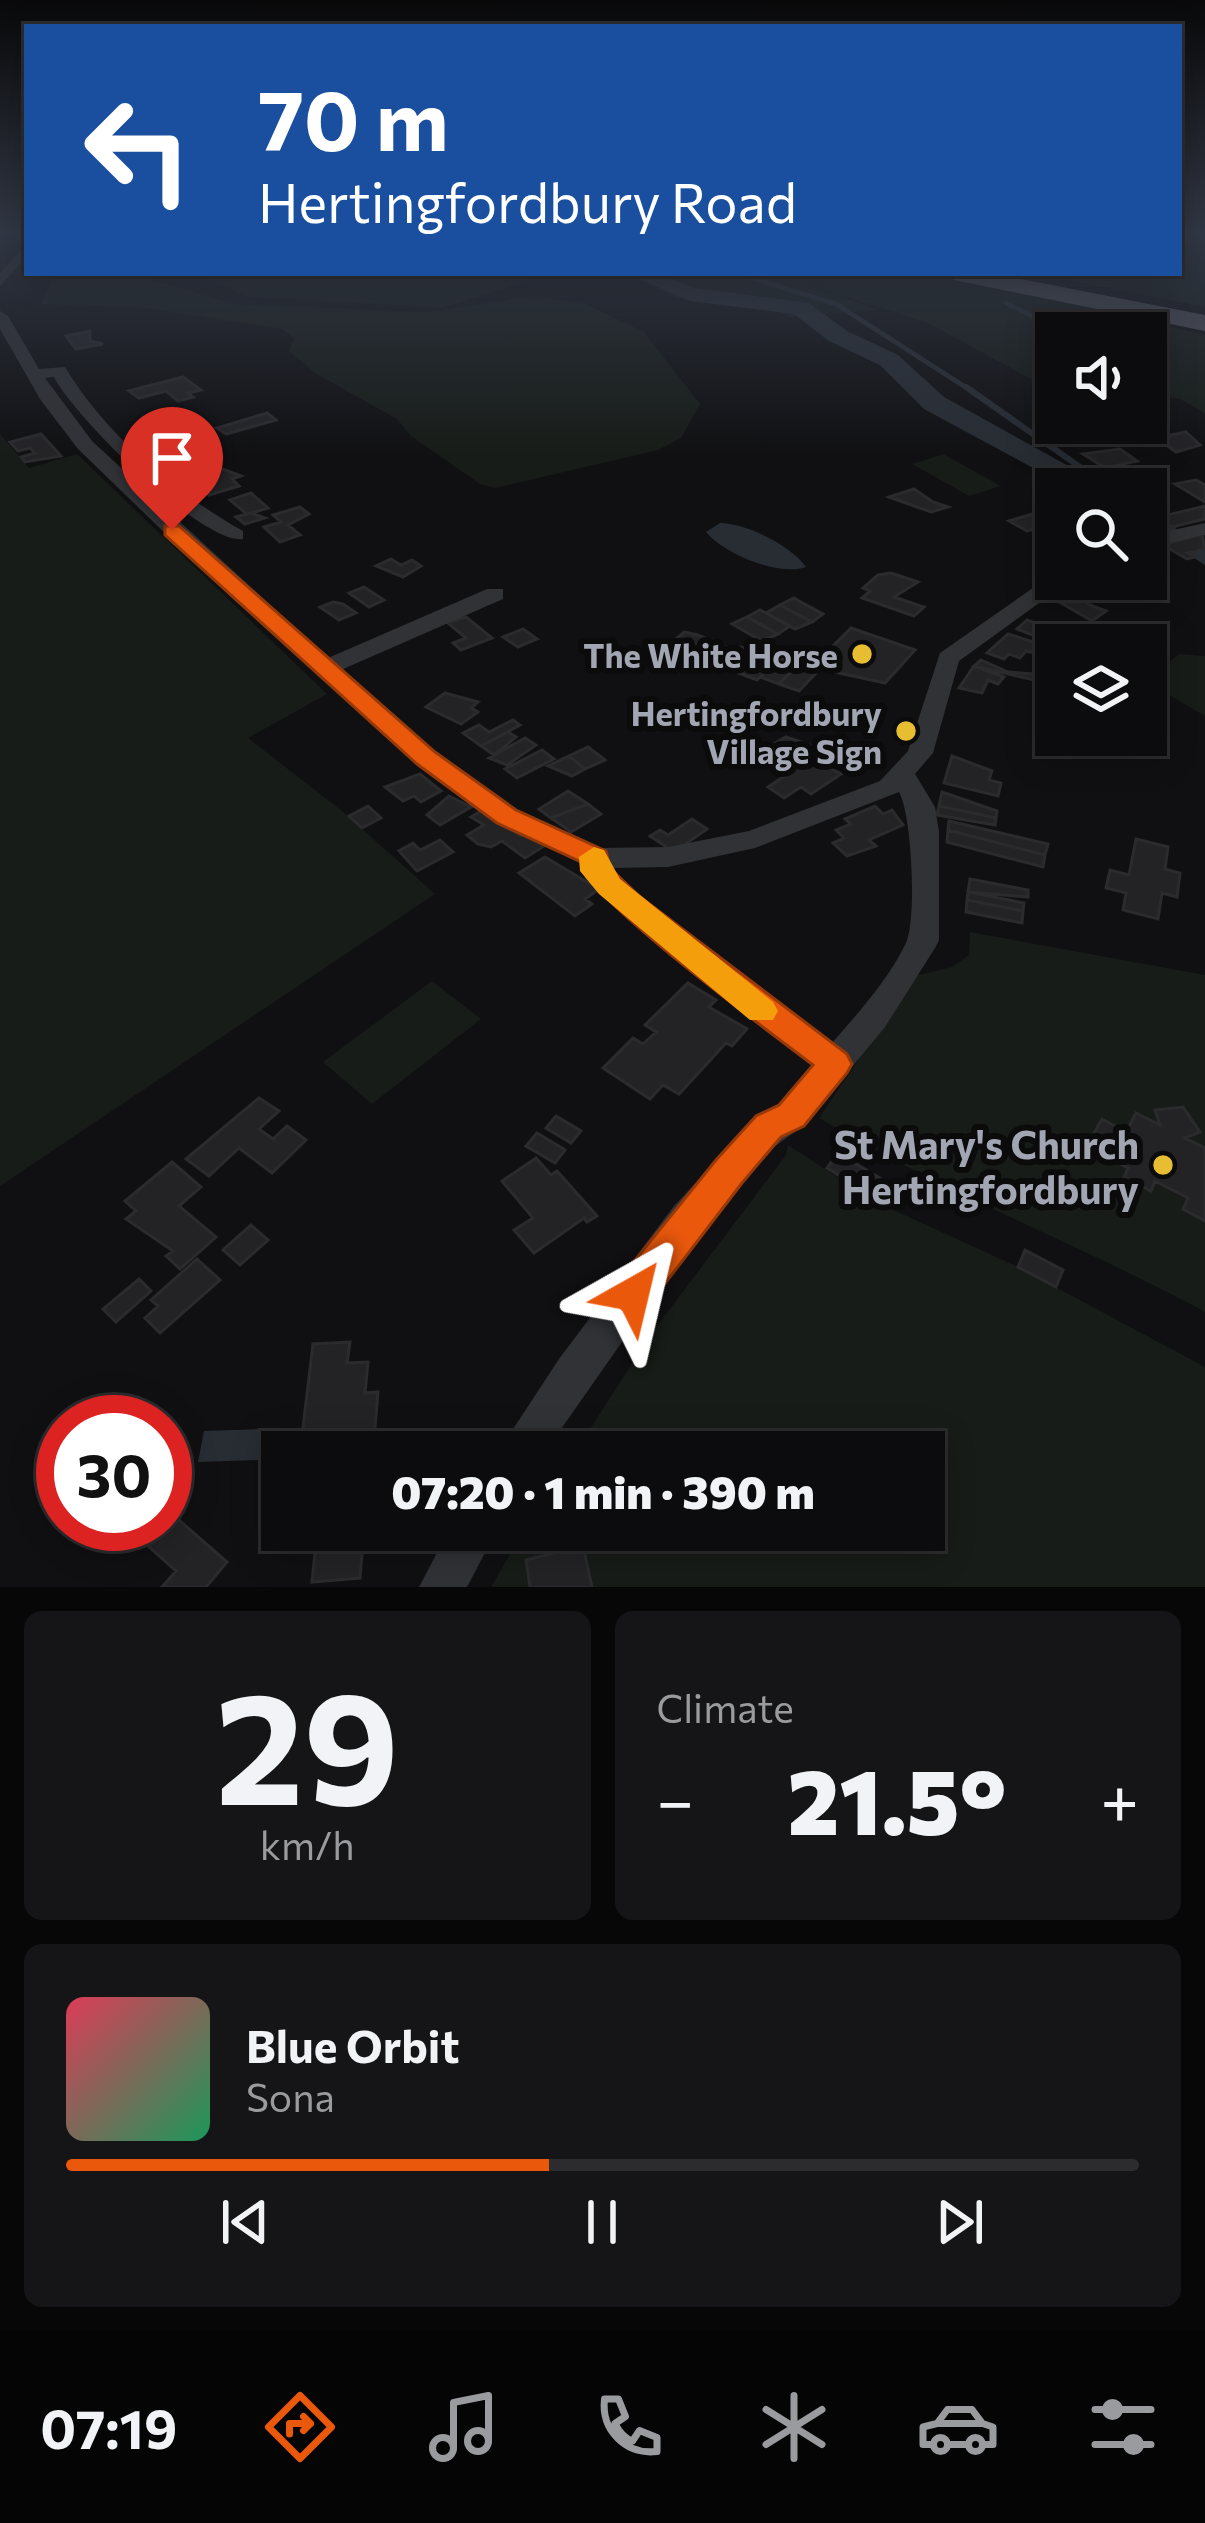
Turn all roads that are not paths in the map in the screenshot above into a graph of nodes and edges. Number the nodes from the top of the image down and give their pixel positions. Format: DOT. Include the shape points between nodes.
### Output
graph roads {
  1 [pos="1164,309"];
  2 [pos="0,316"];
  3 [pos="1200,317"];
  4 [pos="36,374"];
  5 [pos="236,535"];
  6 [pos="496,594"];
  7 [pos="1035,597"];
  8 [pos="323,669"];
  9 [pos="903,776"];
  10 [pos="596,858"];
  11 [pos="835,1064"];
  12 [pos="535,1431"];
  13 [pos="462,1551"];
  14 [pos="442,1587"];
  1 -- 3 [label="highway"];
  2 -- 4 [label="street"];
  4 -- 5 [label="street" via="59,370 84,412"];
  4 -- 8 [label="street" via="85,445"];
  6 -- 8 [label="street"];
  7 -- 9 [label="street" via="949,658 924,742"];
  8 -- 10 [label="street" via="470,792"];
  9 -- 10 [label="street" via="863,800 755,838 668,857"];
  9 -- 11 [label="street" via="925,832 924,940"];
  10 -- 11 [label="street" via="595,871 664,934"];
  11 -- 12 [label="street" via="690,1219"];
  13 -- 14 [label="street"];
}
